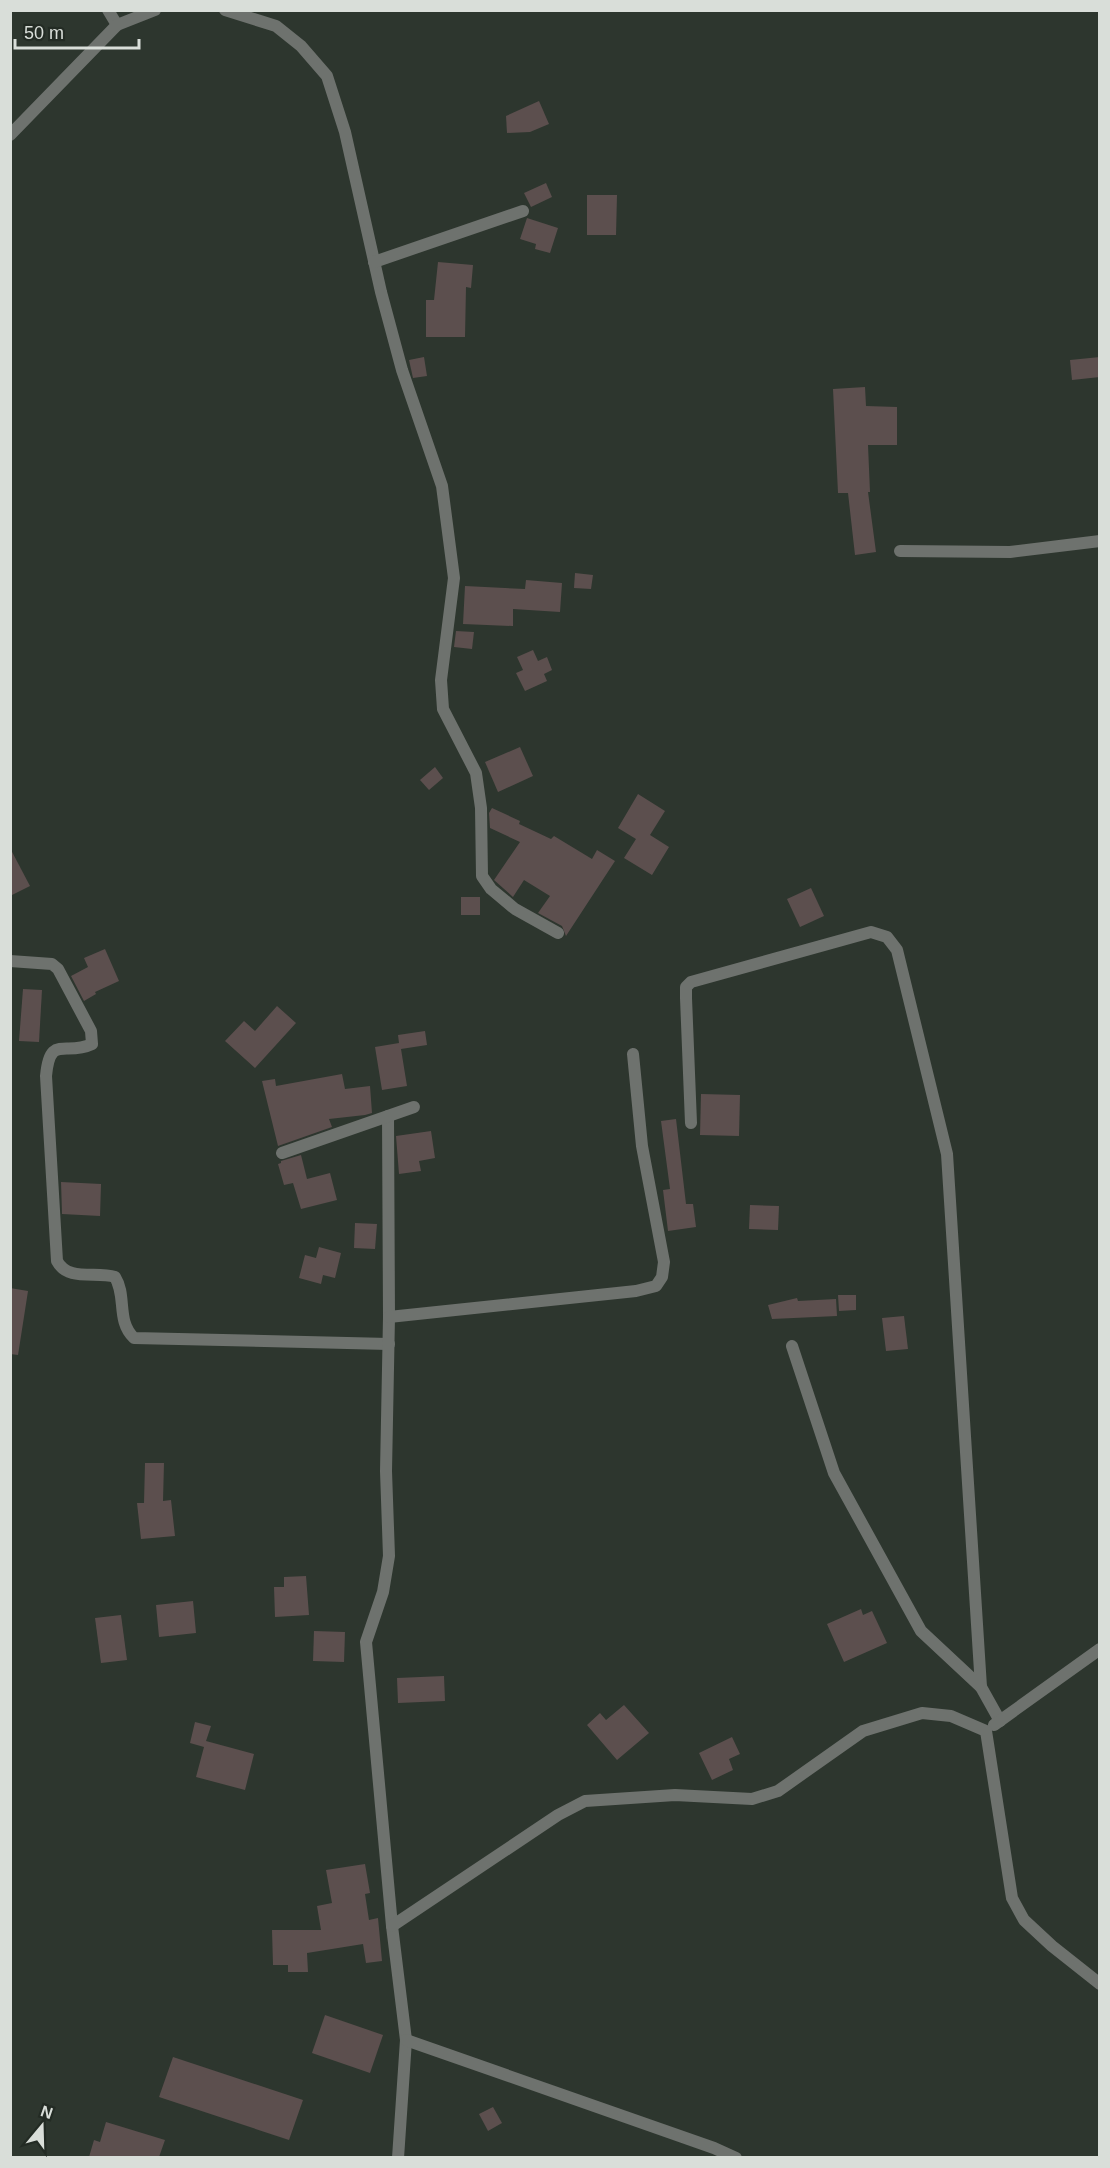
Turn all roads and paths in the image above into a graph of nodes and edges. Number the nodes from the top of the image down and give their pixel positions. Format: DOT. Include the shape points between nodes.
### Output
graph roads {
  1 [pos="108,10"];
  2 [pos="154,10"];
  3 [pos="225,10"];
  4 [pos="117,25"];
  5 [pos="10,135"];
  6 [pos="523,211"];
  7 [pos="374,262"];
  8 [pos="1100,541"];
  9 [pos="900,551"];
  10 [pos="558,933"];
  11 [pos="10,961"];
  12 [pos="633,1054"];
  13 [pos="414,1107"];
  14 [pos="388,1116"];
  15 [pos="691,1123"];
  16 [pos="282,1153"];
  17 [pos="389,1317"];
  18 [pos="388,1344"];
  19 [pos="792,1346"];
  20 [pos="1100,1649"];
  21 [pos="981,1687"];
  22 [pos="1000,1721"];
  23 [pos="986,1731"];
  24 [pos="392,1926"];
  25 [pos="1100,1984"];
  26 [pos="406,2040"];
  27 [pos="398,2157"];
  28 [pos="736,2157"];
  1 -- 4 [label="street"];
  2 -- 4 [label="street"];
  3 -- 7 [label="street" via="276,26 301,46 327,76 345,132"];
  4 -- 5 [label="street"];
  6 -- 7 [label="street"];
  7 -- 10 [label="street" via="402,370 442,486 454,578 441,680 443,709 476,773 481,807 482,876 515,909"];
  8 -- 9 [label="street" via="1010,552"];
  11 -- 18 [label="street" via="52,964 58,969 90,1031 92,1044 55,1049 48,1060 56,1250 60,1267 73,1274 115,1277 120,1284 123,1321 134,1338"];
  12 -- 17 [label="street" via="642,1146 664,1262 663,1277 656,1286 636,1292"];
  13 -- 14 [label="street"];
  14 -- 16 [label="street"];
  14 -- 17 [label="street"];
  15 -- 21 [label="street" via="686,987 691,982 870,932 887,938 897,950 947,1154"];
  17 -- 18 [label="street"];
  18 -- 24 [label="street" via="389,1556 383,1592 366,1642"];
  19 -- 21 [label="street" via="834,1473 921,1631"];
  20 -- 22 [label="street"];
  21 -- 22 [label="street"];
  22 -- 23 [label="street"];
  23 -- 24 [label="street" via="951,1716 922,1713 863,1731 778,1791 752,1799 675,1794 585,1801"];
  23 -- 25 [label="street" via="1012,1898 1024,1920"];
  24 -- 26 [label="street"];
  26 -- 27 [label="street"];
  26 -- 28 [label="street"];
}
